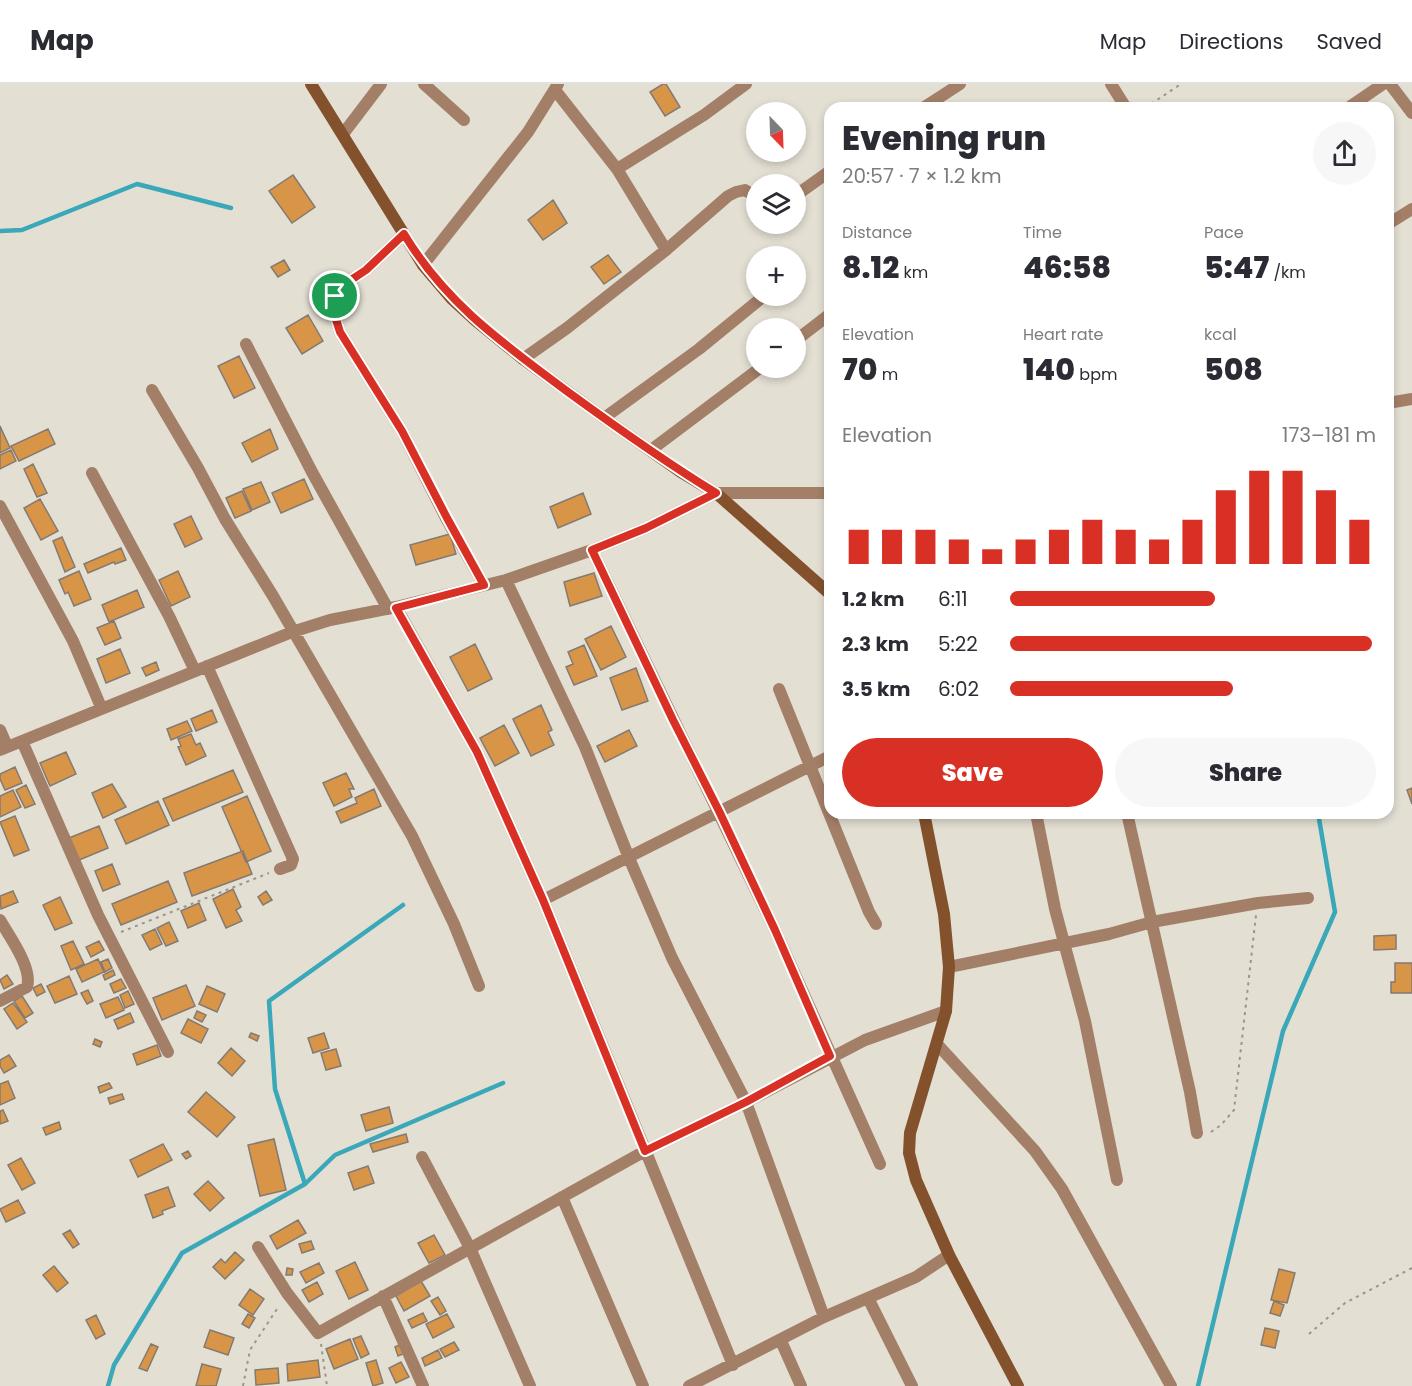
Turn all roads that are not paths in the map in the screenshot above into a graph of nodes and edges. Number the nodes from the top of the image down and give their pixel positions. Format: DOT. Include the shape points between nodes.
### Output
graph roads {
  1 [pos="311,84"];
  2 [pos="381,84"];
  3 [pos="424,84"];
  4 [pos="746,84"];
  5 [pos="960,84"];
  6 [pos="1111,84"];
  7 [pos="1383,84"];
  8 [pos="1390,84"];
  9 [pos="557,87"];
  10 [pos="932,102"];
  11 [pos="1122,102"];
  12 [pos="1357,102"];
  13 [pos="1412,113"];
  14 [pos="464,120"];
  15 [pos="343,134"];
  16 [pos="617,169"];
  17 [pos="824,175"];
  18 [pos="806,188"];
  19 [pos="746,191"];
  20 [pos="1412,209"];
  21 [pos="1394,220"];
  22 [pos="404,234"];
  23 [pos="666,250"];
  24 [pos="423,266"];
  25 [pos="752,306"];
  26 [pos="824,319"];
  27 [pos="806,333"];
  28 [pos="246,344"];
  29 [pos="523,359"];
  30 [pos="747,378"];
  31 [pos="152,390"];
  32 [pos="1412,399"];
  33 [pos="1394,403"];
  34 [pos="604,418"];
  35 [pos="651,450"];
  36 [pos="93,473"];
  37 [pos="716,493"];
  38 [pos="824,493"];
  39 [pos="0,506"];
  40 [pos="592,550"];
  41 [pos="506,580"];
  42 [pos="484,585"];
  43 [pos="824,589"];
  44 [pos="392,608"];
  45 [pos="292,632"];
  46 [pos="201,668"];
  47 [pos="779,689"];
  48 [pos="101,707"];
  49 [pos="0,730"];
  50 [pos="22,741"];
  51 [pos="4,748"];
  52 [pos="824,759"];
  53 [pos="809,765"];
  54 [pos="824,802"];
  55 [pos="719,811"];
  56 [pos="831,819"];
  57 [pos="925,819"];
  58 [pos="1037,819"];
  59 [pos="1128,819"];
  60 [pos="629,858"];
  61 [pos="280,869"];
  62 [pos="1308,898"];
  63 [pos="543,900"];
  64 [pos="0,920"];
  65 [pos="1152,922"];
  66 [pos="876,924"];
  67 [pos="1064,942"];
  68 [pos="949,967"];
  69 [pos="479,986"];
  70 [pos="0,1001"];
  71 [pos="946,1011"];
  72 [pos="937,1044"];
  73 [pos="168,1052"];
  74 [pos="830,1056"];
  75 [pos="746,1102"];
  76 [pos="1197,1133"];
  77 [pos="645,1151"];
  78 [pos="422,1157"];
  79 [pos="880,1164"];
  80 [pos="1117,1180"];
  81 [pos="562,1197"];
  82 [pos="258,1247"];
  83 [pos="470,1248"];
  84 [pos="949,1255"];
  85 [pos="383,1296"];
  86 [pos="868,1298"];
  87 [pos="824,1317"];
  88 [pos="781,1341"];
  89 [pos="733,1365"];
  90 [pos="423,1386"];
  91 [pos="530,1386"];
  92 [pos="643,1386"];
  93 [pos="691,1386"];
  94 [pos="801,1386"];
  95 [pos="912,1386"];
  96 [pos="1018,1386"];
  97 [pos="1171,1386"];
  1 -- 15 [label="street"];
  2 -- 15 [label="street"];
  3 -- 14 [label="street"];
  4 -- 16 [label="street"];
  5 -- 10 [label="street"];
  6 -- 11 [label="street"];
  7 -- 12 [label="street"];
  8 -- 13 [label="street"];
  9 -- 16 [label="street"];
  9 -- 24 [label="street" via="528,132"];
  15 -- 22 [label="street"];
  16 -- 23 [label="street"];
  17 -- 18 [label="street"];
  19 -- 23 [label="street" via="736,192 710,211"];
  20 -- 21 [label="street"];
  22 -- 24 [label="street"];
  22 -- 42 [label="street" via="345,284 335,296 333,310 340,332 402,431"];
  23 -- 29 [label="street"];
  24 -- 29 [label="street" via="474,320"];
  25 -- 34 [label="street"];
  26 -- 27 [label="street"];
  28 -- 44 [label="street" via="312,472"];
  29 -- 34 [label="street"];
  30 -- 35 [label="street"];
  31 -- 45 [label="street"];
  32 -- 33 [label="street"];
  34 -- 35 [label="street"];
  35 -- 37 [label="street"];
  36 -- 46 [label="street"];
  37 -- 38 [label="street"];
  37 -- 40 [label="street"];
  37 -- 43 [label="street"];
  39 -- 48 [label="street" via="73,641"];
  40 -- 41 [label="street"];
  40 -- 55 [label="street"];
  41 -- 42 [label="street"];
  41 -- 60 [label="street" via="585,747"];
  42 -- 44 [label="street"];
  44 -- 45 [label="street"];
  44 -- 63 [label="street" via="477,752"];
  45 -- 46 [label="street"];
  45 -- 69 [label="street" via="412,836"];
  46 -- 48 [label="street"];
  46 -- 61 [label="street" via="293,859 291,865"];
  47 -- 53 [label="street"];
  48 -- 50 [label="street"];
  49 -- 51 [label="street"];
  50 -- 51 [label="street"];
  50 -- 73 [label="street" via="108,937"];
  52 -- 53 [label="street"];
  53 -- 54 [label="street"];
  53 -- 55 [label="street"];
  55 -- 60 [label="street"];
  55 -- 74 [label="street"];
  56 -- 66 [label="street"];
  57 -- 68 [label="street" via="944,914"];
  58 -- 67 [label="street"];
  59 -- 65 [label="street"];
  60 -- 63 [label="street"];
  60 -- 75 [label="street" via="672,958"];
  62 -- 65 [label="street"];
  63 -- 77 [label="street"];
  64 -- 70 [label="street" via="29,980 27,987"];
  65 -- 67 [label="street"];
  65 -- 76 [label="street"];
  67 -- 68 [label="street"];
  67 -- 80 [label="street" via="1085,1022"];
  68 -- 71 [label="street"];
  71 -- 72 [label="street"];
  71 -- 74 [label="street"];
  72 -- 84 [label="street" via="910,1132 909,1153 916,1180"];
  72 -- 97 [label="street" via="1035,1151 1062,1189"];
  74 -- 75 [label="street"];
  74 -- 79 [label="street"];
  75 -- 77 [label="street"];
  75 -- 87 [label="street"];
  77 -- 81 [label="street"];
  77 -- 89 [label="street"];
  78 -- 83 [label="street"];
  81 -- 83 [label="street"];
  81 -- 92 [label="street"];
  82 -- 85 [label="street" via="318,1333"];
  83 -- 85 [label="street"];
  83 -- 91 [label="street"];
  84 -- 86 [label="street" via="916,1277"];
  84 -- 96 [label="street"];
  85 -- 90 [label="street"];
  86 -- 87 [label="street"];
  86 -- 95 [label="street"];
  87 -- 88 [label="street"];
  88 -- 89 [label="street"];
  88 -- 94 [label="street"];
  89 -- 93 [label="street"];
}
